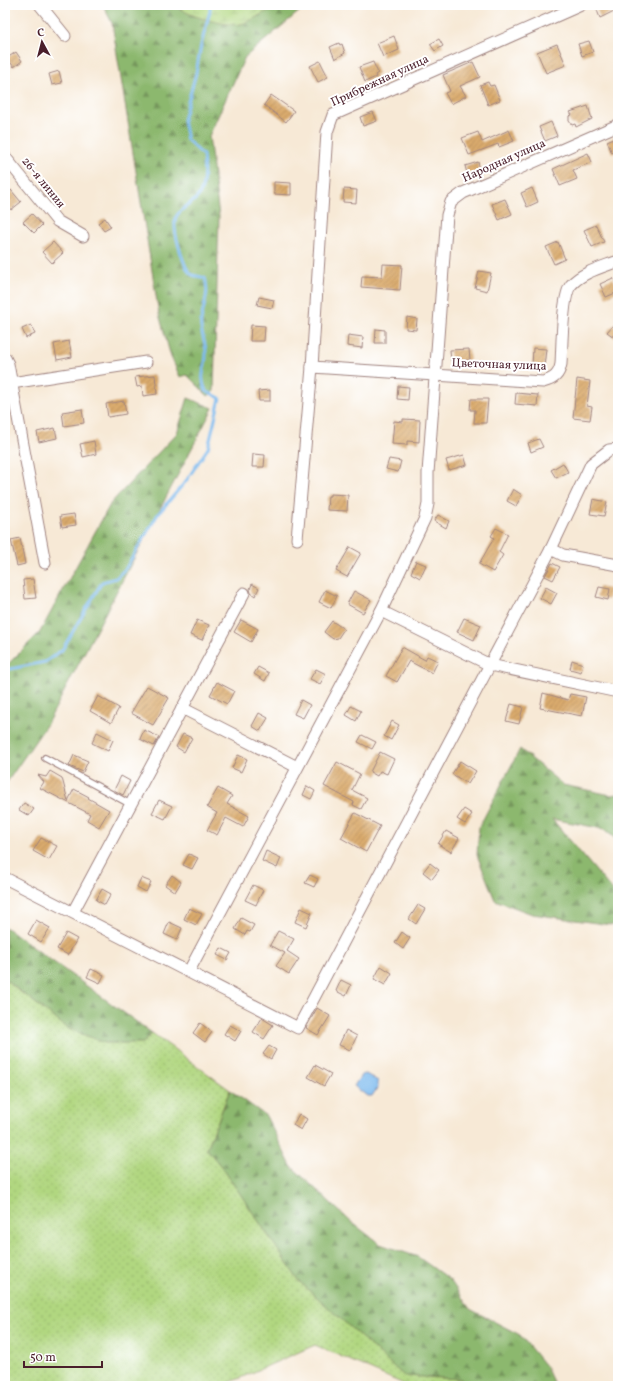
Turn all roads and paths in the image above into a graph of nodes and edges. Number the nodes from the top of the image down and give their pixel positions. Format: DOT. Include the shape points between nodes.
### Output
graph roads {
  1 [pos="40,5"];
  2 [pos="581,5"];
  3 [pos="65,36"];
  4 [pos="618,125"];
  5 [pos="5,157"];
  6 [pos="82,236"];
  7 [pos="618,261"];
  8 [pos="5,358"];
  9 [pos="146,362"];
  10 [pos="312,367"];
  11 [pos="436,375"];
  12 [pos="8,384"];
  13 [pos="618,449"];
  14 [pos="297,539"];
  15 [pos="551,549"];
  16 [pos="45,563"];
  17 [pos="618,565"];
  18 [pos="244,593"];
  19 [pos="381,611"];
  20 [pos="490,665"];
  21 [pos="618,692"];
  22 [pos="182,708"];
  23 [pos="45,758"];
  24 [pos="297,768"];
  25 [pos="130,804"];
  26 [pos="5,878"];
  27 [pos="73,912"];
  28 [pos="189,971"];
  1 -- 3 [label="street"];
  2 -- 10 [label="street, Прибрежная улица" via="333,115 328,132"];
  4 -- 11 [label="street, Народная улица" via="463,193 451,202 447,215"];
  5 -- 6 [label="street, 26-я линия" via="57,221"];
  7 -- 11 [label="street, Цветочная улица" via="582,277 571,286 566,298 561,364 559,372 552,380 543,382"];
  8 -- 12 [label="street"];
  9 -- 12 [label="street"];
  10 -- 11 [label="street"];
  10 -- 14 [label="street, Прибрежная улица"];
  11 -- 19 [label="street, Народная улица" via="425,518"];
  12 -- 16 [label="street"];
  13 -- 15 [label="street" via="609,450 591,464"];
  15 -- 17 [label="street" via="563,555"];
  15 -- 20 [label="street"];
  18 -- 22 [label="street"];
  19 -- 20 [label="street"];
  19 -- 24 [label="street, Народная улица"];
  20 -- 21 [label="street"];
  20 -- 28 [label="street" via="298,1028"];
  22 -- 24 [label="street"];
  22 -- 25 [label="street"];
  23 -- 25 [label="lane"];
  24 -- 28 [label="street, Народная улица"];
  25 -- 27 [label="street"];
  26 -- 27 [label="street"];
  27 -- 28 [label="street"];
}
